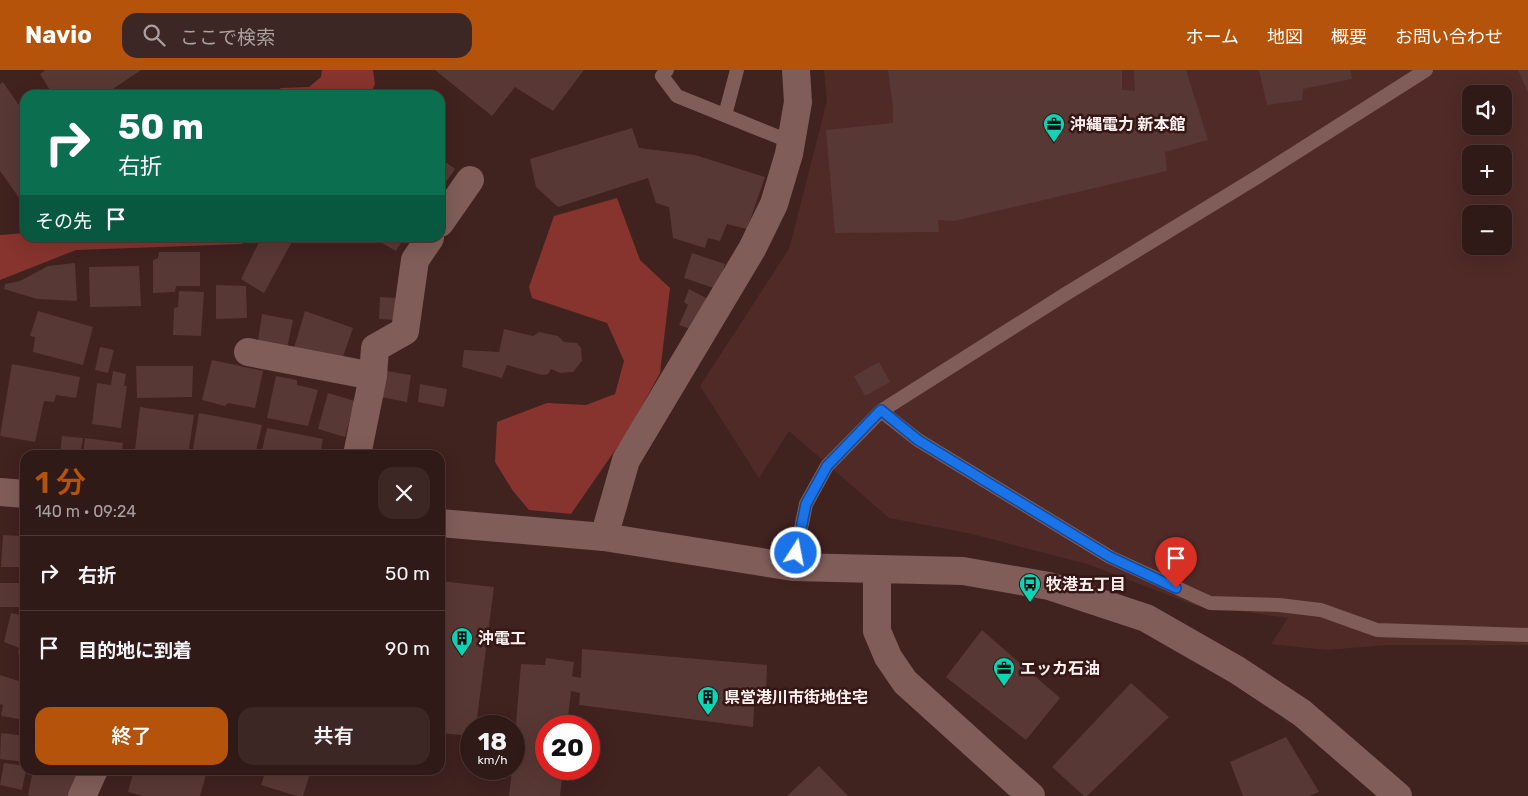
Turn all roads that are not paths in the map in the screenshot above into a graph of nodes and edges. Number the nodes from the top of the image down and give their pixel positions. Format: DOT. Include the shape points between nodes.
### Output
graph roads {
  1 [pos="667,70"];
  2 [pos="738,70"];
  3 [pos="796,70"];
  4 [pos="1426,70"];
  5 [pos="725,115"];
  6 [pos="791,142"];
  7 [pos="470,180"];
  8 [pos="445,216"];
  9 [pos="427,242"];
  10 [pos="248,352"];
  11 [pos="372,376"];
  12 [pos="881,410"];
  13 [pos="358,450"];
  14 [pos="0,492"];
  15 [pos="20,494"];
  16 [pos="445,523"];
  17 [pos="604,537"];
  18 [pos="793,567"];
  19 [pos="877,570"];
  20 [pos="1528,635"];
  21 [pos="92,775"];
  22 [pos="82,796"];
  23 [pos="1031,796"];
  24 [pos="1398,796"];
  1 -- 5 [label="lane" via="662,76 677,96"];
  2 -- 5 [label="lane"];
  3 -- 6 [label="street" via="798,102"];
  4 -- 12 [label="lane"];
  5 -- 6 [label="lane"];
  6 -- 17 [label="street" via="774,204 752,249 626,460"];
  7 -- 8 [label="street"];
  9 -- 11 [label="street" via="415,260 405,331 375,348"];
  10 -- 11 [label="street"];
  11 -- 13 [label="street"];
  12 -- 18 [label="lane" via="827,466 806,504"];
  12 -- 20 [label="lane" via="918,440 1110,557 1210,603 1321,610 1377,630"];
  14 -- 15 [label="street"];
  16 -- 17 [label="street"];
  17 -- 18 [label="street"];
  18 -- 19 [label="street"];
  19 -- 23 [label="street" via="877,630 888,657 905,682"];
  19 -- 24 [label="street" via="963,571 1049,586 1146,618 1237,670 1302,714"];
  21 -- 22 [label="street"];
}
